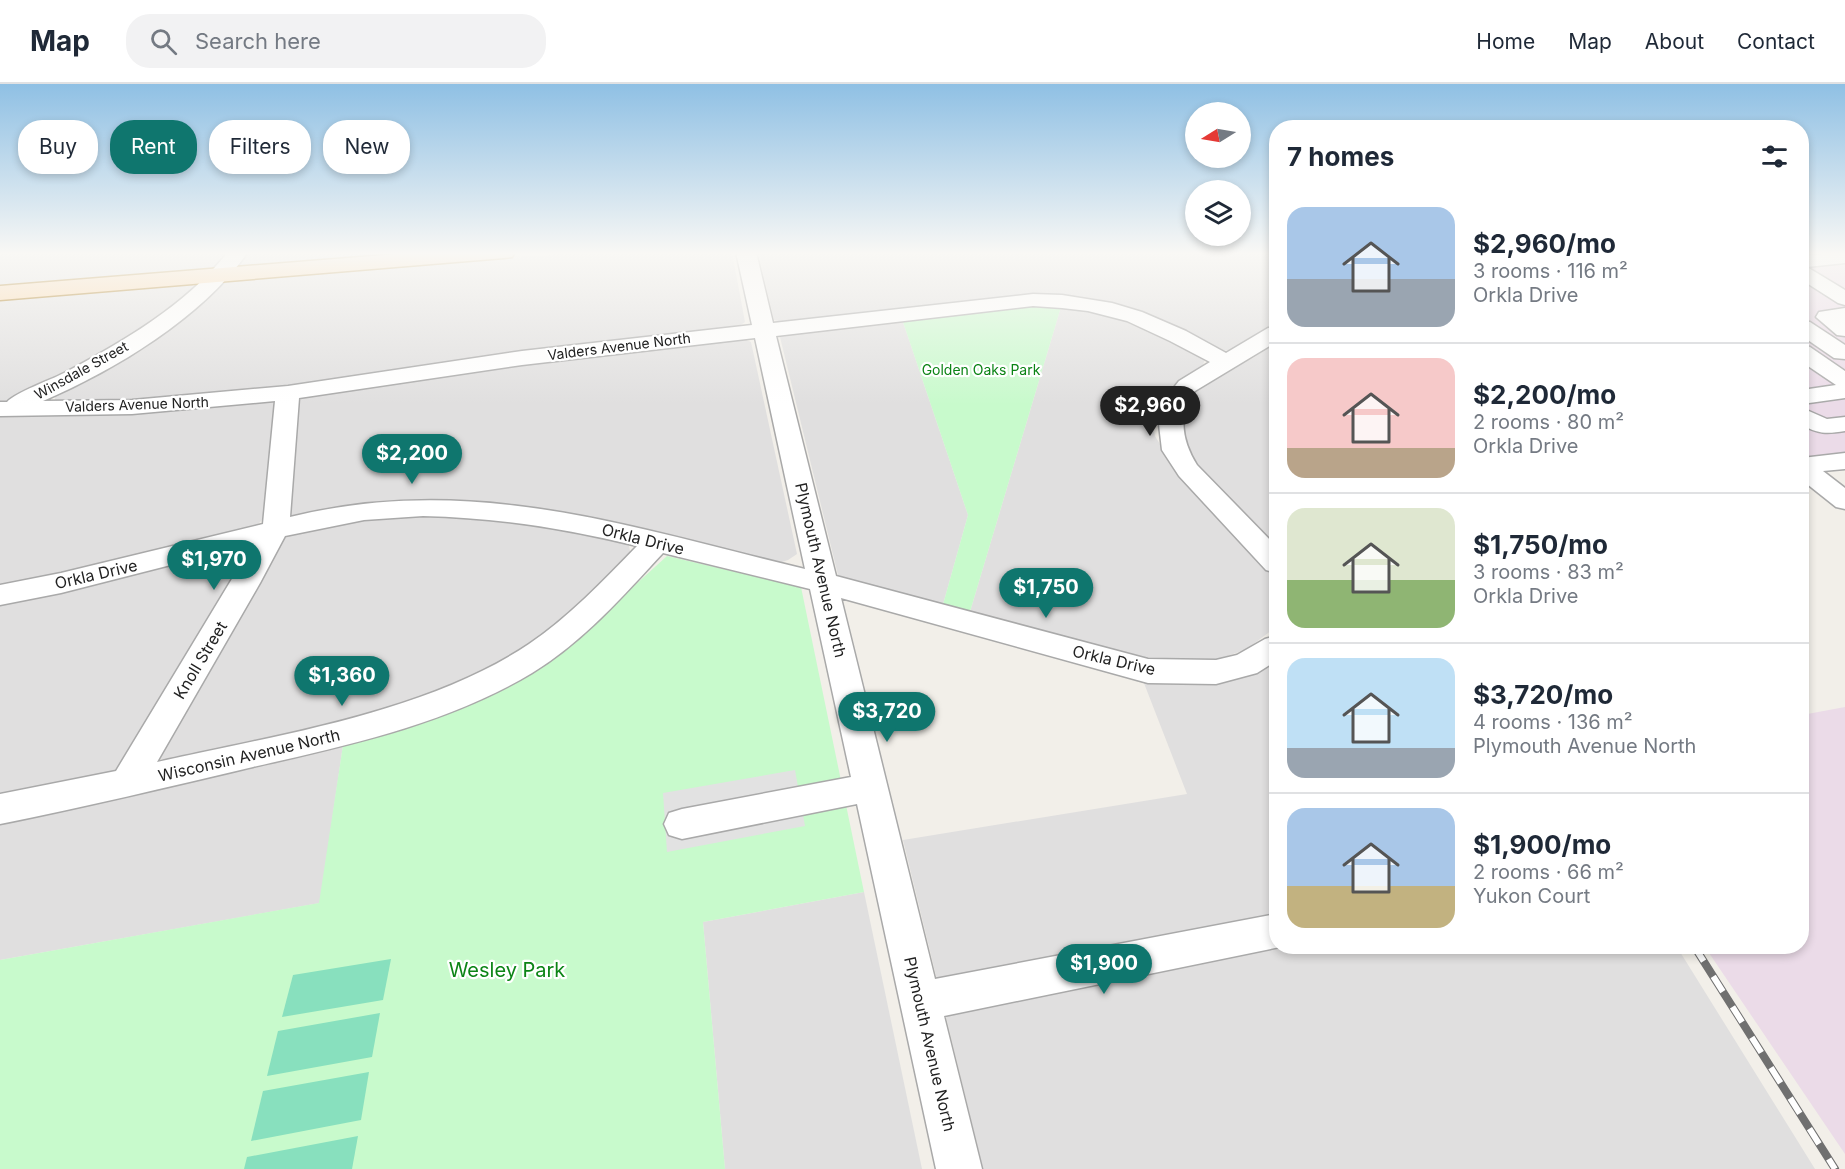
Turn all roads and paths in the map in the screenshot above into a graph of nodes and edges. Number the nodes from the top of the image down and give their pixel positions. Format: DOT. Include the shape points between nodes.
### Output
graph roads {
  1 [pos="189,303"];
  2 [pos="759,303"];
  3 [pos="999,303"];
  4 [pos="1081,303"];
  5 [pos="1836,316"];
  6 [pos="1809,319"];
  7 [pos="766,329"];
  8 [pos="1845,330"];
  9 [pos="1809,332"];
  10 [pos="1269,337"];
  11 [pos="1845,356"];
  12 [pos="1809,357"];
  13 [pos="1226,362"];
  14 [pos="1845,381"];
  15 [pos="1845,391"];
  16 [pos="288,393"];
  17 [pos="1809,396"];
  18 [pos="2,409"];
  19 [pos="1809,420"];
  20 [pos="1845,424"];
  21 [pos="1845,461"];
  22 [pos="1809,466"];
  23 [pos="1809,473"];
  24 [pos="1845,501"];
  25 [pos="276,527"];
  26 [pos="656,543"];
  27 [pos="1269,556"];
  28 [pos="824,583"];
  29 [pos="0,595"];
  30 [pos="1269,651"];
  31 [pos="126,784"];
  32 [pos="871,787"];
  33 [pos="0,809"];
  34 [pos="682,825"];
  35 [pos="1269,933"];
  36 [pos="920,1001"];
  37 [pos="959,1169"];
  1 -- 18 [label="street, Winsdale Street" via="42,394"];
  2 -- 7 [label="street, Plymouth Avenue North"];
  3 -- 7 [label="street, Valders Avenue North"];
  4 -- 13 [label="street, Valders Avenue North" via="1145,319"];
  5 -- 6 [label="street"];
  5 -- 8 [label="street"];
  7 -- 16 [label="street, Valders Avenue North" via="456,367"];
  7 -- 28 [label="street, Plymouth Avenue North"];
  9 -- 11 [label="street"];
  10 -- 13 [label="street"];
  12 -- 14 [label="street"];
  13 -- 27 [label="street" via="1187,386 1176,400 1170,416 1171,434 1175,450 1188,470"];
  15 -- 17 [label="street"];
  16 -- 18 [label="street, Valders Avenue North" via="132,407"];
  16 -- 25 [label="street, Knoll Street"];
  19 -- 20 [label="street" via="1823,427"];
  21 -- 22 [label="street"];
  23 -- 24 [label="street"];
  25 -- 26 [label="street, Orkla Drive" via="364,511 423,507 483,509 533,514"];
  25 -- 29 [label="street, Orkla Drive"];
  25 -- 31 [label="street, Knoll Street"];
  26 -- 28 [label="street, Orkla Drive"];
  26 -- 31 [label="street, Wisconsin Avenue North" via="568,631 523,663 474,689 364,728"];
  28 -- 30 [label="street, Orkla Drive" via="1148,671 1216,672 1246,665"];
  28 -- 32 [label="street, Plymouth Avenue North"];
  31 -- 33 [label="street, Wisconsin Avenue North"];
  32 -- 34 [label="street"];
  32 -- 36 [label="street, Plymouth Avenue North"];
  35 -- 36 [label="street"];
  36 -- 37 [label="street, Plymouth Avenue North"];
}
